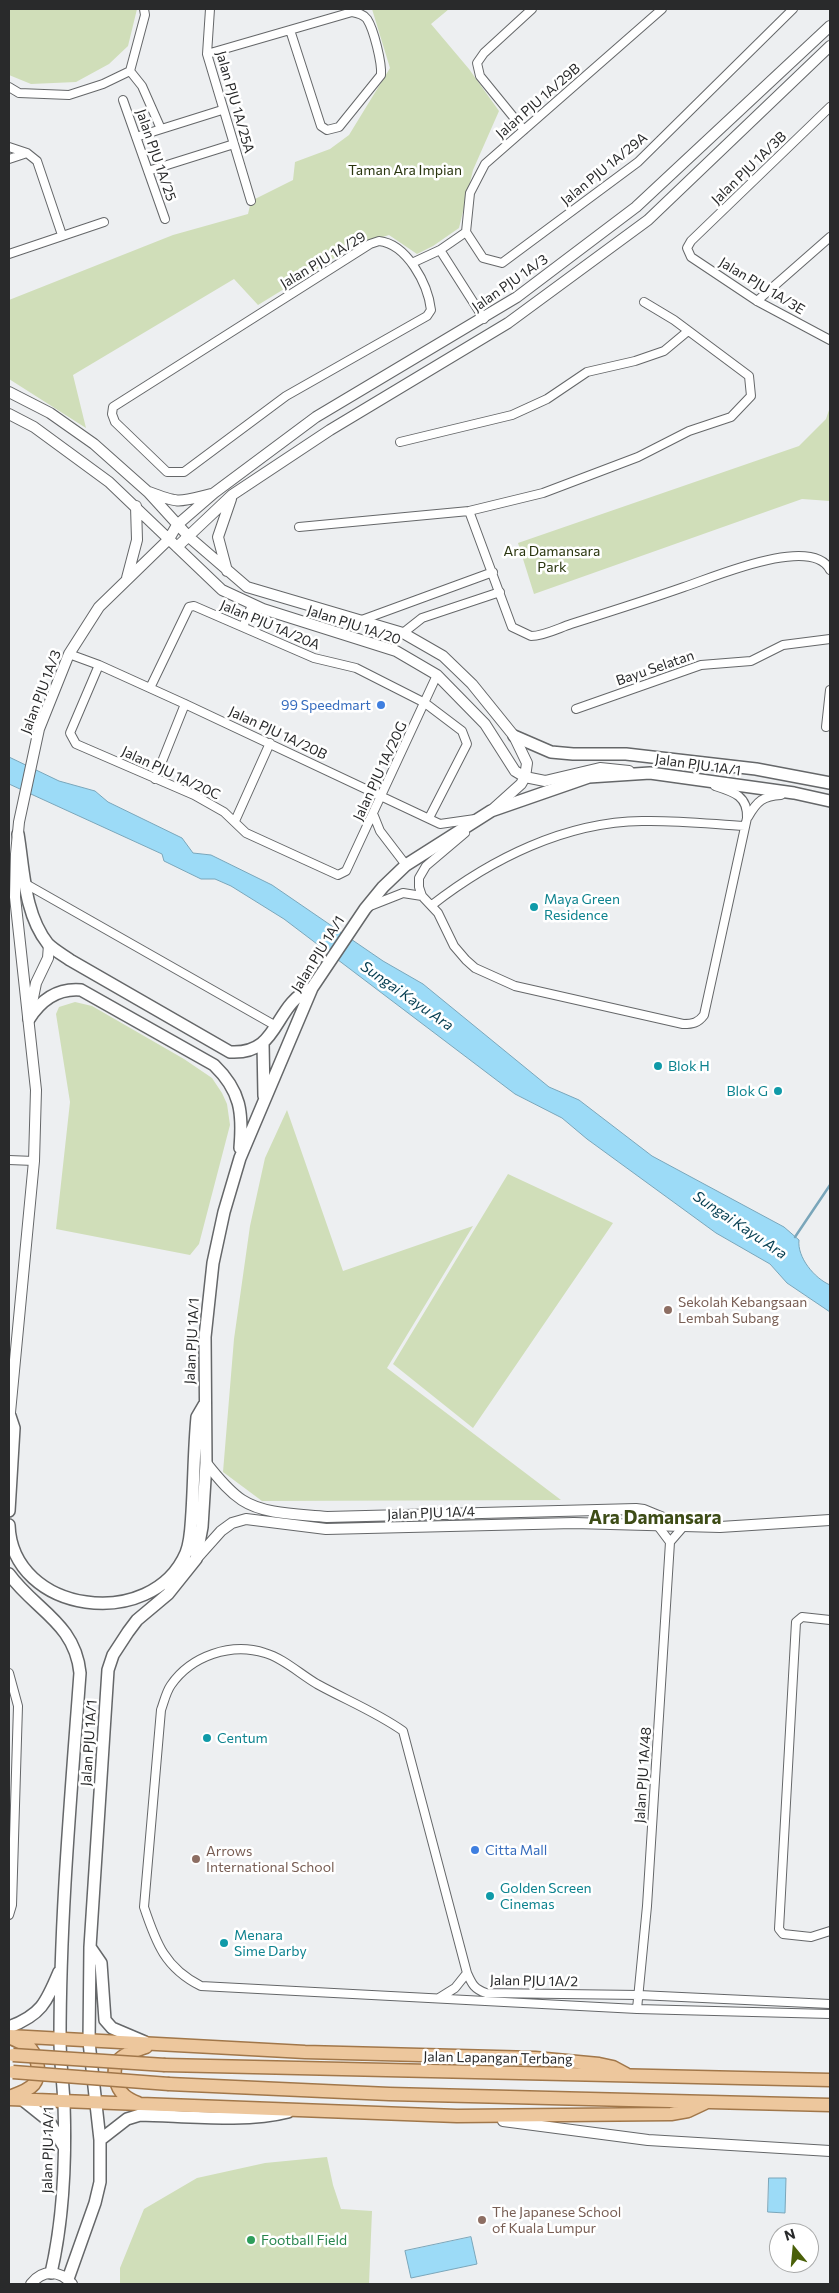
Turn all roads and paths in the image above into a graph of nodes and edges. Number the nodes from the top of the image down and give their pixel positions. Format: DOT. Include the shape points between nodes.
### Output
graph roads {
  1 [pos="144,9"];
  2 [pos="210,9"];
  3 [pos="532,9"];
  4 [pos="662,9"];
  5 [pos="794,9"];
  6 [pos="830,26"];
  7 [pos="290,30"];
  8 [pos="830,46"];
  9 [pos="207,54"];
  10 [pos="130,71"];
  11 [pos="9,87"];
  12 [pos="123,100"];
  13 [pos="830,107"];
  14 [pos="222,110"];
  15 [pos="161,130"];
  16 [pos="524,130"];
  17 [pos="136,137"];
  18 [pos="234,144"];
  19 [pos="9,147"];
  20 [pos="27,153"];
  21 [pos="9,159"];
  22 [pos="148,171"];
  23 [pos="251,200"];
  24 [pos="165,219"];
  25 [pos="104,222"];
  26 [pos="466,232"];
  27 [pos="62,235"];
  28 [pos="828,241"];
  29 [pos="687,248"];
  30 [pos="440,250"];
  31 [pos="9,254"];
  32 [pos="412,263"];
  33 [pos="758,301"];
  34 [pos="644,302"];
  35 [pos="484,318"];
  36 [pos="688,331"];
  37 [pos="830,340"];
  38 [pos="9,392"];
  39 [pos="9,414"];
  40 [pos="400,442"];
  41 [pos="148,492"];
  42 [pos="214,493"];
  43 [pos="232,495"];
  44 [pos="136,505"];
  45 [pos="470,511"];
  46 [pos="177,525"];
  47 [pos="299,527"];
  48 [pos="189,537"];
  49 [pos="169,539"];
  50 [pos="177,547"];
  51 [pos="830,570"];
  52 [pos="227,572"];
  53 [pos="493,572"];
  54 [pos="127,578"];
  55 [pos="500,592"];
  56 [pos="252,605"];
  57 [pos="359,621"];
  58 [pos="243,627"];
  59 [pos="403,632"];
  60 [pos="830,639"];
  61 [pos="69,654"];
  62 [pos="99,665"];
  63 [pos="437,676"];
  64 [pos="150,688"];
  65 [pos="830,690"];
  66 [pos="425,703"];
  67 [pos="185,704"];
  68 [pos="576,709"];
  69 [pos="826,727"];
  70 [pos="514,736"];
  71 [pos="270,744"];
  72 [pos="650,773"];
  73 [pos="525,777"];
  74 [pos="155,779"];
  75 [pos="700,781"];
  76 [pos="830,784"];
  77 [pos="794,793"];
  78 [pos="381,796"];
  79 [pos="830,801"];
  80 [pos="491,811"];
  81 [pos="374,816"];
  82 [pos="429,818"];
  83 [pos="477,818"];
  84 [pos="235,821"];
  85 [pos="746,822"];
  86 [pos="18,834"];
  87 [pos="15,854"];
  88 [pos="406,865"];
  89 [pos="343,875"];
  90 [pos="26,884"];
  91 [pos="422,896"];
  92 [pos="432,905"];
  93 [pos="365,909"];
  94 [pos="49,945"];
  95 [pos="313,986"];
  96 [pos="29,1019"];
  97 [pos="276,1026"];
  98 [pos="263,1043"];
  99 [pos="264,1100"];
  100 [pos="240,1158"];
  101 [pos="9,1160"];
  102 [pos="34,1161"];
  103 [pos="205,1404"];
  104 [pos="10,1416"];
  105 [pos="9,1429"];
  106 [pos="206,1463"];
  107 [pos="9,1511"];
  108 [pos="290,1513"];
  109 [pos="830,1520"];
  110 [pos="9,1525"];
  111 [pos="290,1525"];
  112 [pos="658,1526"];
  113 [pos="683,1527"];
  114 [pos="670,1542"];
  115 [pos="196,1559"];
  116 [pos="9,1574"];
  117 [pos="830,1620"];
  118 [pos="9,1673"];
  119 [pos="12,1691"];
  120 [pos="9,1705"];
  121 [pos="18,1706"];
  122 [pos="9,1915"];
  123 [pos="830,1931"];
  124 [pos="90,1947"];
  125 [pos="62,1965"];
  126 [pos="468,1973"];
  127 [pos="638,1995"];
  128 [pos="439,1998"];
  129 [pos="830,2004"];
  130 [pos="637,2008"];
  131 [pos="830,2014"];
  132 [pos="9,2027"];
  133 [pos="9,2037"];
  134 [pos="60,2040"];
  135 [pos="89,2042"];
  136 [pos="150,2045"];
  137 [pos="11,2054"];
  138 [pos="11,2072"];
  139 [pos="629,2076"];
  140 [pos="830,2080"];
  141 [pos="9,2098"];
  142 [pos="24,2101"];
  143 [pos="64,2102"];
  144 [pos="96,2103"];
  145 [pos="705,2103"];
  146 [pos="140,2105"];
  147 [pos="830,2105"];
  148 [pos="292,2110"];
  149 [pos="457,2116"];
  150 [pos="100,2140"];
  151 [pos="65,2148"];
  152 [pos="830,2151"];
  153 [pos="51,2273"];
  154 [pos="70,2281"];
  155 [pos="31,2284"];
  1 -- 10 [label="street"];
  2 -- 9 [label="street, Jalan PJU 1A/25A"];
  3 -- 16 [label="street" via="484,52 477,63 480,76"];
  4 -- 16 [label="street, Jalan PJU 1A/29B"];
  5 -- 26 [label="street, Jalan PJU 1A/29A" via="638,162 502,263 483,258"];
  6 -- 35 [label="street, Jalan PJU 1A/3" via="636,207 517,297"];
  7 -- 7 [label="street" via="352,12 367,20 381,65 380,75 339,127 327,130 321,126"];
  7 -- 9 [label="street"];
  8 -- 43 [label="street" via="648,220 508,323 330,430"];
  9 -- 14 [label="street, Jalan PJU 1A/25A"];
  10 -- 11 [label="street" via="69,95 20,92"];
  10 -- 15 [label="street" via="142,86"];
  12 -- 17 [label="street, Jalan PJU 1A/25"];
  13 -- 29 [label="street, Jalan PJU 1A/3B"];
  14 -- 15 [label="street"];
  14 -- 18 [label="street, Jalan PJU 1A/25A"];
  15 -- 17 [label="street"];
  16 -- 26 [label="street, Jalan PJU 1A/29B" via="486,164 470,193"];
  17 -- 22 [label="street, Jalan PJU 1A/25"];
  18 -- 22 [label="street"];
  18 -- 23 [label="street, Jalan PJU 1A/25A"];
  19 -- 20 [label="street"];
  20 -- 21 [label="street"];
  20 -- 27 [label="street" via="37,161"];
  22 -- 24 [label="street, Jalan PJU 1A/25"];
  25 -- 27 [label="street"];
  26 -- 30 [label="street"];
  27 -- 31 [label="street"];
  28 -- 33 [label="street"];
  29 -- 33 [label="street, Jalan PJU 1A/3E" via="691,257"];
  30 -- 32 [label="street"];
  30 -- 35 [label="street"];
  32 -- 32 [label="street, Jalan PJU 1A/29" via="430,302 431,310 427,316 286,396 184,472 167,472 115,422 113,407 370,244 389,242"];
  33 -- 37 [label="street, Jalan PJU 1A/3E"];
  34 -- 36 [label="street"];
  35 -- 42 [label="street, Jalan PJU 1A/3" via="316,417"];
  36 -- 40 [label="street" via="664,350 635,362 587,372 548,399 512,415"];
  36 -- 45 [label="street" via="749,376 751,396 731,417 689,431 638,457 543,493"];
  38 -- 41 [label="street, Jalan PJU 1A/20" via="50,413 94,444"];
  39 -- 44 [label="street, Jalan PJU 1A/20" via="78,458"];
  41 -- 42 [label="street" via="174,502"];
  41 -- 46 [label="street, Jalan PJU 1A/20"];
  42 -- 46 [label="street, Jalan PJU 1A/3"];
  43 -- 48 [label="street"];
  43 -- 52 [label="street" via="218,537"];
  44 -- 49 [label="street, Jalan PJU 1A/20"];
  44 -- 54 [label="street" via="137,540"];
  45 -- 47 [label="street"];
  45 -- 53 [label="street"];
  46 -- 48 [label="street, Jalan PJU 1A/20"];
  46 -- 49 [label="street, Jalan PJU 1A/3"];
  48 -- 50 [label="street"];
  48 -- 52 [label="street, Jalan PJU 1A/20"];
  49 -- 50 [label="street, Jalan PJU 1A/20"];
  49 -- 54 [label="street, Jalan PJU 1A/3"];
  50 -- 56 [label="street, Jalan PJU 1A/20" via="222,590"];
  51 -- 55 [label="street" via="819,558 771,558 536,636 514,630"];
  52 -- 57 [label="street, Jalan PJU 1A/20" via="247,587"];
  53 -- 55 [label="street"];
  53 -- 57 [label="street, Jalan PJU 1A/20"];
  54 -- 61 [label="street, Jalan PJU 1A/3" via="98,607"];
  55 -- 59 [label="street" via="422,618"];
  56 -- 58 [label="street"];
  56 -- 63 [label="street, Jalan PJU 1A/20" via="396,651"];
  57 -- 59 [label="street, Jalan PJU 1A/20"];
  58 -- 64 [label="street, Jalan PJU 1A/20A" via="194,606 189,607"];
  58 -- 66 [label="street, Jalan PJU 1A/20A" via="314,658 356,668"];
  59 -- 70 [label="street, Jalan PJU 1A/20" via="443,656 472,684"];
  60 -- 68 [label="street, Bayu Selatan" via="783,646 751,661 701,664"];
  61 -- 62 [label="street, Jalan PJU 1A/20B"];
  61 -- 86 [label="street, Jalan PJU 1A/3" via="39,729"];
  62 -- 64 [label="street, Jalan PJU 1A/20B"];
  62 -- 74 [label="street, Jalan PJU 1A/20C" via="70,733 76,744"];
  63 -- 66 [label="street, Jalan PJU 1A/20G"];
  63 -- 73 [label="street, Jalan PJU 1A/20" via="484,724 509,765"];
  64 -- 67 [label="street, Jalan PJU 1A/20B"];
  65 -- 69 [label="street"];
  66 -- 78 [label="street, Jalan PJU 1A/20G"];
  66 -- 82 [label="street, Jalan PJU 1A/20A" via="462,732 467,744"];
  67 -- 71 [label="street, Jalan PJU 1A/20B"];
  67 -- 74 [label="street"];
  70 -- 73 [label="street, Jalan PJU 1A/20" via="527,763"];
  70 -- 76 [label="main road, Jalan PJU 1A/1" via="551,752 626,754 756,769"];
  71 -- 78 [label="street, Jalan PJU 1A/20B"];
  71 -- 84 [label="street"];
  72 -- 73 [label="street" via="600,768 545,781"];
  72 -- 75 [label="main road, Jalan PJU 1A/1"];
  72 -- 80 [label="main road, Jalan PJU 1A/1" via="589,777"];
  73 -- 80 [label="street"];
  74 -- 84 [label="street, Jalan PJU 1A/20C" via="194,796"];
  75 -- 77 [label="main road, Jalan PJU 1A/1"];
  75 -- 85 [label="street" via="738,794 747,809"];
  77 -- 79 [label="main road, Jalan PJU 1A/1"];
  77 -- 85 [label="street" via="758,800"];
  78 -- 81 [label="street, Jalan PJU 1A/20G"];
  78 -- 82 [label="street, Jalan PJU 1A/20B"];
  80 -- 83 [label="main road, Jalan PJU 1A/1"];
  80 -- 91 [label="street" via="426,866 419,878"];
  81 -- 88 [label="street" via="380,831"];
  81 -- 89 [label="street, Jalan PJU 1A/20G"];
  82 -- 83 [label="street, Jalan PJU 1A/20B" via="440,824"];
  83 -- 88 [label="main road, Jalan PJU 1A/1"];
  84 -- 89 [label="street, Jalan PJU 1A/20C" via="246,833"];
  85 -- 92 [label="street" via="640,821 576,830 503,858"];
  85 -- 92 [label="street" via="704,1016 692,1024 504,982 466,960 454,946"];
  86 -- 87 [label="main road"];
  87 -- 90 [label="main road"];
  87 -- 96 [label="street" via="15,897"];
  88 -- 93 [label="main road, Jalan PJU 1A/1" via="383,886"];
  90 -- 94 [label="main road" via="33,917"];
  90 -- 97 [label="street"];
  91 -- 92 [label="street"];
  91 -- 93 [label="street" via="403,893"];
  93 -- 95 [label="main road, Jalan PJU 1A/1"];
  94 -- 96 [label="street" via="48,958 36,983"];
  94 -- 98 [label="main road" via="230,1052 244,1053"];
  95 -- 97 [label="main road" via="292,1001"];
  95 -- 99 [label="main road, Jalan PJU 1A/1"];
  96 -- 100 [label="main road" via="44,1000 72,989 81,990 214,1065 225,1076 241,1110"];
  96 -- 102 [label="street" via="36,1090"];
  97 -- 98 [label="main road"];
  98 -- 99 [label="main road"];
  99 -- 100 [label="main road, Jalan PJU 1A/1"];
  100 -- 103 [label="main road, Jalan PJU 1A/1" via="213,1263 205,1337"];
  101 -- 102 [label="street"];
  102 -- 104 [label="street"];
  103 -- 106 [label="main road, Jalan PJU 1A/1"];
  103 -- 110 [label="main road" via="197,1417 186,1553 160,1586 138,1598 102,1604 61,1596 46,1589 23,1566 14,1548"];
  104 -- 105 [label="street"];
  104 -- 107 [label="main road" via="14,1428"];
  106 -- 108 [label="street, Jalan PJU 1A/4" via="242,1500"];
  106 -- 115 [label="main road, Jalan PJU 1A/1" via="202,1527"];
  108 -- 111 [label="street"];
  108 -- 113 [label="street, Jalan PJU 1A/4" via="327,1517 636,1509"];
  109 -- 113 [label="street, Jalan PJU 1A/4"];
  111 -- 112 [label="street, Jalan PJU 1A/4" via="326,1529 574,1523"];
  111 -- 115 [label="street, Jalan PJU 1A/4" via="239,1520 221,1531"];
  112 -- 113 [label="street, Jalan PJU 1A/4"];
  112 -- 114 [label="street"];
  113 -- 114 [label="street"];
  114 -- 127 [label="street, Jalan PJU 1A/48" via="647,1906"];
  115 -- 124 [label="main road, Jalan PJU 1A/1" via="168,1594 137,1620 113,1655 108,1670"];
  116 -- 125 [label="main road, Jalan PJU 1A/1" via="60,1624 71,1639 79,1661"];
  117 -- 123 [label="street" via="802,1617 796,1622 779,1929 783,1934 811,1937"];
  118 -- 119 [label="street"];
  119 -- 121 [label="street"];
  120 -- 121 [label="street"];
  121 -- 122 [label="street"];
  124 -- 135 [label="main road, Jalan PJU 1A/1"];
  124 -- 136 [label="main road" via="101,1963 105,2020 112,2028"];
  125 -- 132 [label="main road" via="45,2005"];
  125 -- 134 [label="main road, Jalan PJU 1A/1"];
  126 -- 127 [label="street, Jalan PJU 1A/2" via="474,1987 486,1993"];
  126 -- 128 [label="street" via="455,1988"];
  126 -- 128 [label="street, Jalan PJU 1A/2" via="403,1731 266,1653 243,1648 208,1655 186,1668 170,1686 161,1710 144,1907 154,1937 169,1963 182,1976 201,1986"];
  127 -- 129 [label="street, Jalan PJU 1A/2"];
  127 -- 130 [label="street, Jalan PJU 1A/48"];
  128 -- 130 [label="street, Jalan PJU 1A/2"];
  130 -- 131 [label="street, Jalan PJU 1A/2"];
  133 -- 134 [label="main road"];
  133 -- 141 [label="main road" via="30,2048 37,2068 34,2084"];
  134 -- 135 [label="main road"];
  134 -- 143 [label="main road, Jalan PJU 1A/1"];
  135 -- 136 [label="main road"];
  135 -- 144 [label="main road, Jalan PJU 1A/1"];
  136 -- 139 [label="main road" via="535,2058 599,2064"];
  136 -- 146 [label="main road" via="125,2055 115,2069 124,2095"];
  137 -- 139 [label="main road, Jalan Lapangan Terbang, bridge" via="165,2065"];
  138 -- 145 [label="main road, bridge" via="169,2084"];
  139 -- 140 [label="main road, Jalan Lapangan Terbang"];
  141 -- 142 [label="main road"];
  142 -- 143 [label="main road"];
  142 -- 151 [label="main road" via="49,2121"];
  143 -- 144 [label="main road"];
  143 -- 151 [label="main road, Jalan PJU 1A/1"];
  144 -- 146 [label="main road"];
  144 -- 150 [label="main road, Jalan PJU 1A/1"];
  145 -- 147 [label="main road"];
  145 -- 149 [label="main road" via="671,2114"];
  146 -- 148 [label="main road"];
  148 -- 149 [label="main road"];
  148 -- 150 [label="main road" via="272,2116 246,2117 140,2115 126,2119"];
  149 -- 152 [label="street" via="648,2140"];
  150 -- 154 [label="main road, Jalan PJU 1A/1" via="100,2182"];
  151 -- 153 [label="main road, Jalan PJU 1A/1" via="60,2226"];
  153 -- 154 [label="street"];
  153 -- 155 [label="street"];
}
